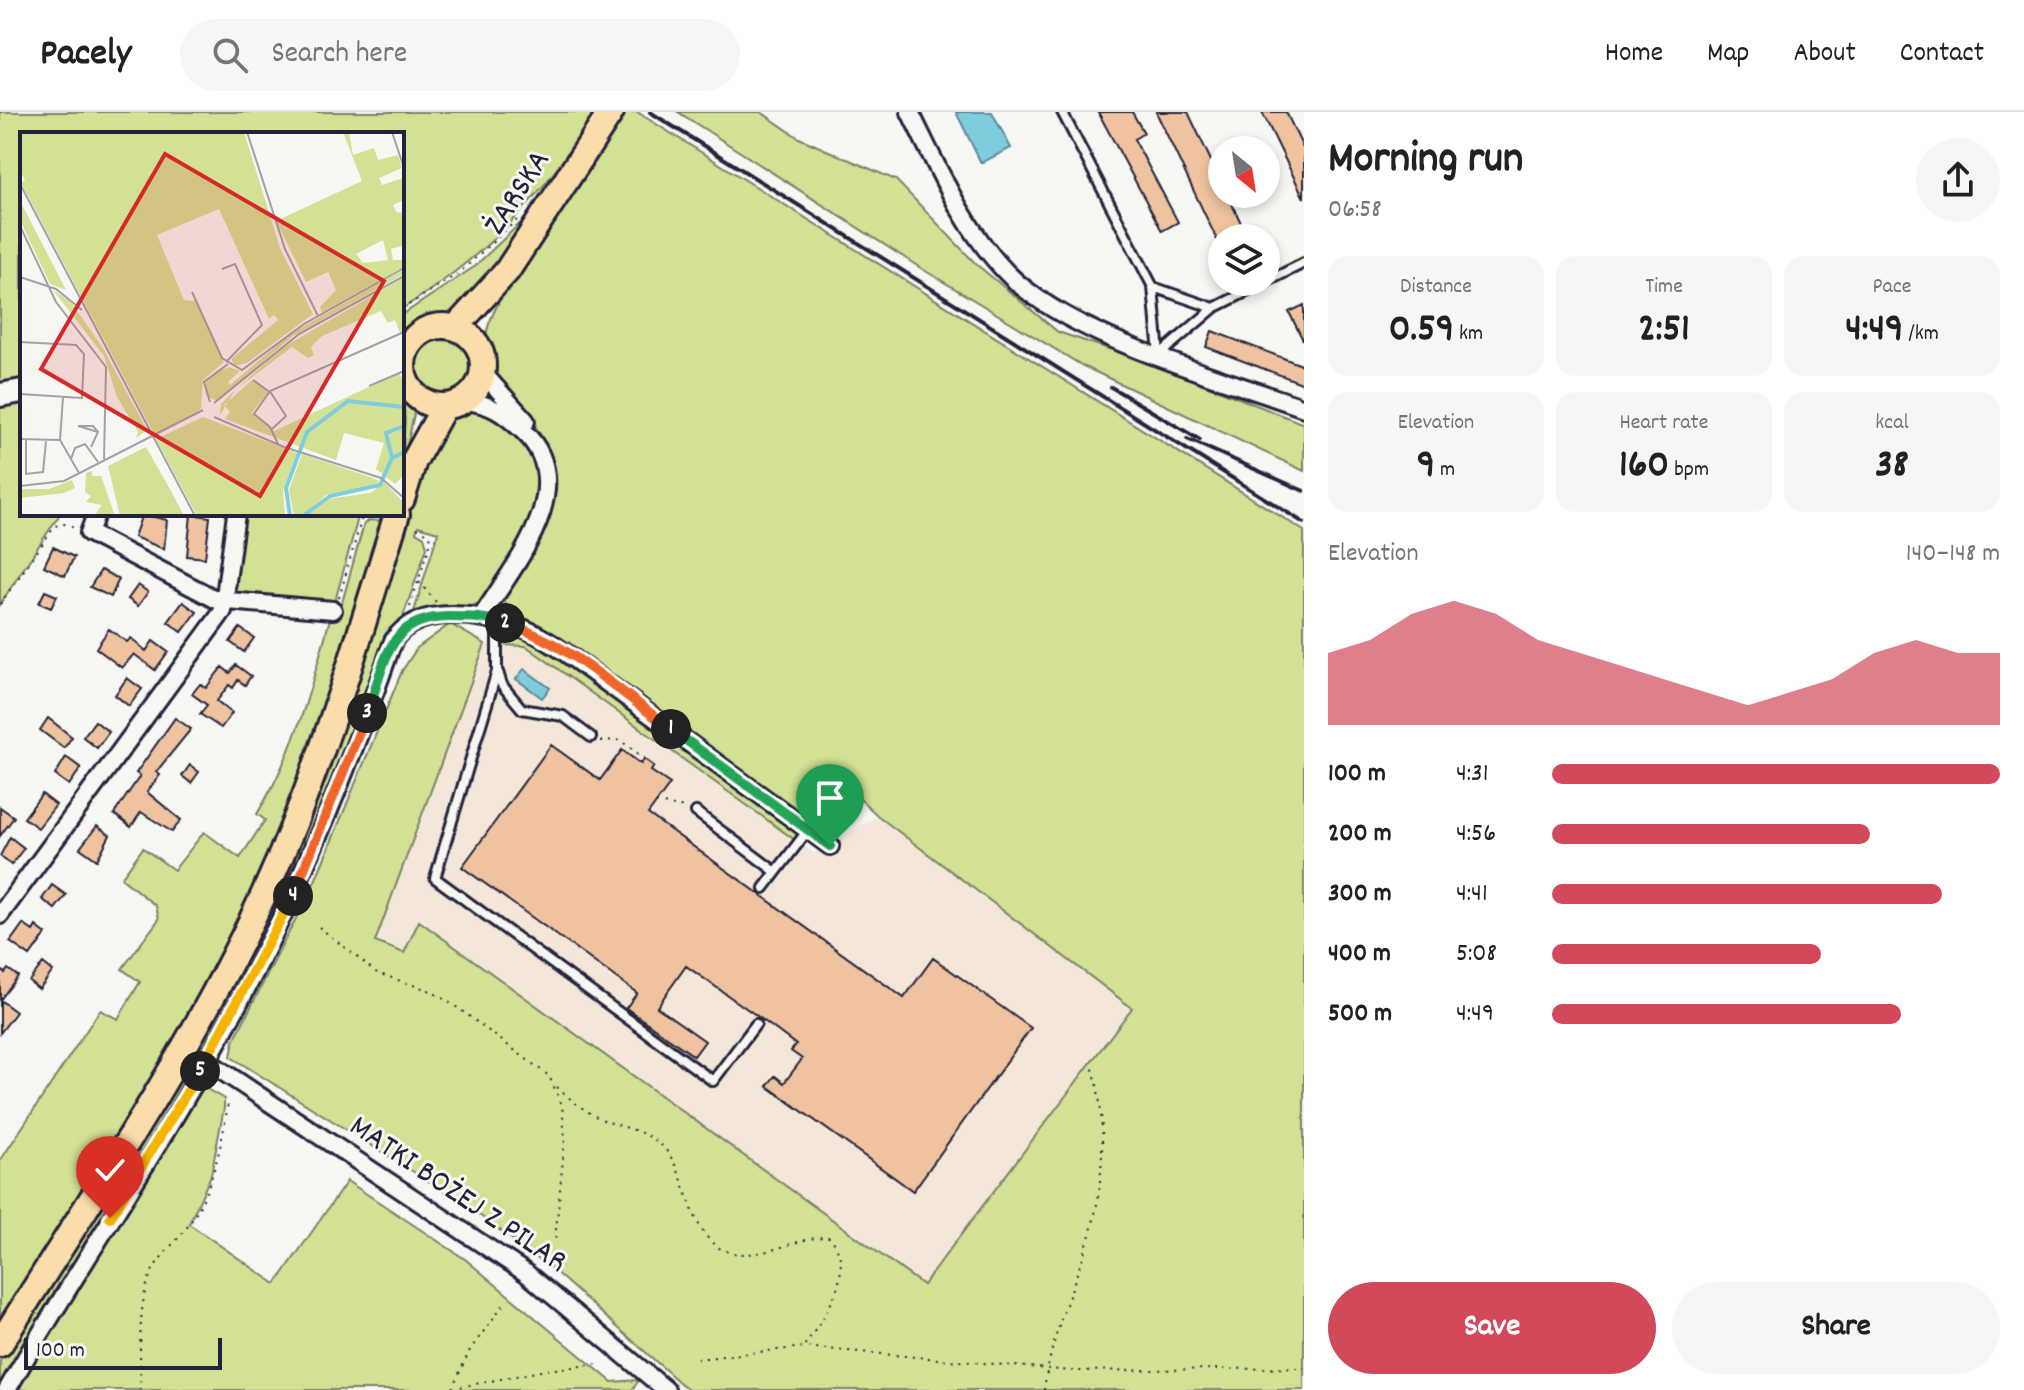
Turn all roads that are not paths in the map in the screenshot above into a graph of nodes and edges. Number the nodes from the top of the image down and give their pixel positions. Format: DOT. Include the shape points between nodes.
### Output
graph roads {
  1 [pos="611,112"];
  2 [pos="910,112"];
  3 [pos="1062,112"];
  4 [pos="1304,263"];
  5 [pos="507,271"];
  6 [pos="1153,287"];
  7 [pos="1214,308"];
  8 [pos="455,328"];
  9 [pos="406,345"];
  10 [pos="478,345"];
  11 [pos="1159,355"];
  12 [pos="483,373"];
  13 [pos="404,376"];
  14 [pos="20,391"];
  15 [pos="0,395"];
  16 [pos="417,397"];
  17 [pos="454,404"];
  18 [pos="1304,408"];
  19 [pos="534,441"];
  20 [pos="414,461"];
  21 [pos="404,493"];
  22 [pos="95,516"];
  23 [pos="236,516"];
  24 [pos="398,520"];
  25 [pos="226,603"];
  26 [pos="333,610"];
  27 [pos="490,618"];
  28 [pos="497,671"];
  29 [pos="591,737"];
  30 [pos="696,812"];
  31 [pos="808,829"];
  32 [pos="830,846"];
  33 [pos="776,872"];
  34 [pos="764,888"];
  35 [pos="0,915"];
  36 [pos="756,1024"];
  37 [pos="207,1061"];
  38 [pos="0,1344"];
  39 [pos="7,1390"];
  40 [pos="666,1390"];
  1 -- 5 [label="main road, ŻARSKA"];
  2 -- 11 [label="street" via="960,211 1007,273 1057,312"];
  3 -- 6 [label="lane"];
  4 -- 7 [label="lane"];
  5 -- 8 [label="main road, ŻARSKA"];
  5 -- 10 [label="main road, ŻARSKA"];
  6 -- 7 [label="lane"];
  6 -- 11 [label="lane"];
  7 -- 11 [label="lane"];
  8 -- 9 [label="main road" via="425,331"];
  8 -- 10 [label="main road"];
  10 -- 12 [label="main road"];
  11 -- 18 [label="street"];
  12 -- 17 [label="main road" via="477,389"];
  12 -- 19 [label="street" via="528,423"];
  13 -- 16 [label="main road"];
  14 -- 15 [label="street"];
  16 -- 17 [label="main road"];
  16 -- 20 [label="main road"];
  17 -- 19 [label="street" via="492,406"];
  17 -- 20 [label="main road"];
  19 -- 27 [label="street" via="545,472 544,504"];
  20 -- 21 [label="main road"];
  22 -- 25 [label="street" via="89,533"];
  23 -- 25 [label="street"];
  24 -- 38 [label="main road" via="316,766 251,923 180,1054"];
  25 -- 26 [label="street"];
  25 -- 35 [label="street"];
  27 -- 28 [label="lane"];
  27 -- 31 [label="street" via="525,629 566,653"];
  27 -- 37 [label="street" via="423,619 402,629 393,641 287,911"];
  28 -- 29 [label="lane" via="522,709 563,716"];
  28 -- 36 [label="lane" via="435,878 713,1081"];
  30 -- 33 [label="lane"];
  31 -- 32 [label="street"];
  31 -- 33 [label="lane"];
  33 -- 34 [label="lane"];
  37 -- 39 [label="street"];
  37 -- 40 [label="street, MATKI BOŻEJ Z PILAR" via="526,1273"];
}
